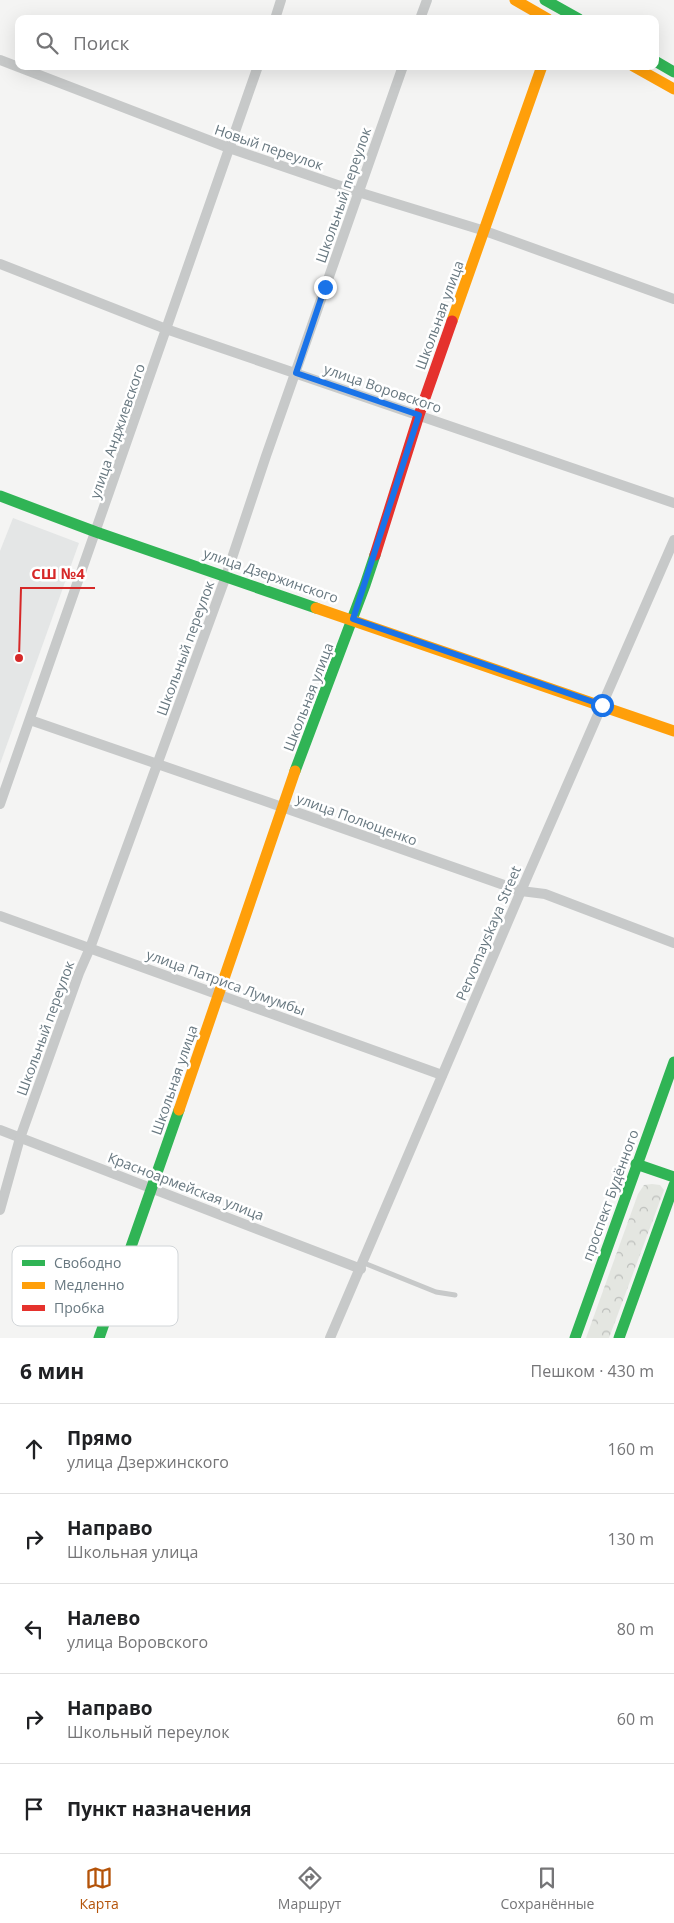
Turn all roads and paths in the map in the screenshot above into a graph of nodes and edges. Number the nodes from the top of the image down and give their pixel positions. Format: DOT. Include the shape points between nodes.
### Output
graph roads {
  1 [pos="282,0"];
  2 [pos="427,0"];
  3 [pos="515,0"];
  4 [pos="545,0"];
  5 [pos="560,14"];
  6 [pos="276,15"];
  7 [pos="421,15"];
  8 [pos="541,15"];
  9 [pos="0,60"];
  10 [pos="659,63"];
  11 [pos="15,66"];
  12 [pos="26,70"];
  13 [pos="257,70"];
  14 [pos="402,70"];
  15 [pos="541,70"];
  16 [pos="640,70"];
  17 [pos="674,72"];
  18 [pos="674,89"];
  19 [pos="229,148"];
  20 [pos="358,192"];
  21 [pos="485,231"];
  22 [pos="0,264"];
  23 [pos="674,300"];
  24 [pos="166,329"];
  25 [pos="296,373"];
  26 [pos="419,415"];
  27 [pos="0,496"];
  28 [pos="674,503"];
  29 [pos="96,532"];
  30 [pos="674,540"];
  31 [pos="226,576"];
  32 [pos="353,619"];
  33 [pos="602,705"];
  34 [pos="30,720"];
  35 [pos="674,730"];
  36 [pos="157,764"];
  37 [pos="0,804"];
  38 [pos="282,807"];
  39 [pos="520,891"];
  40 [pos="0,916"];
  41 [pos="674,943"];
  42 [pos="90,948"];
  43 [pos="220,995"];
  44 [pos="674,1062"];
  45 [pos="442,1075"];
  46 [pos="0,1130"];
  47 [pos="20,1138"];
  48 [pos="636,1164"];
  49 [pos="674,1177"];
  50 [pos="674,1184"];
  51 [pos="152,1188"];
  52 [pos="0,1210"];
  53 [pos="132,1246"];
  54 [pos="363,1266"];
  55 [pos="455,1295"];
  56 [pos="103,1326"];
  57 [pos="99,1338"];
  58 [pos="330,1338"];
  59 [pos="575,1338"];
  60 [pos="619,1338"];
  1 -- 6 [label="street"];
  2 -- 7 [label="street"];
  3 -- 8 [label="street"];
  4 -- 5 [label="street"];
  9 -- 11 [label="street, Новый переулок"];
  10 -- 17 [label="street"];
  12 -- 19 [label="street, Новый переулок"];
  13 -- 19 [label="street, улица Анджиевского"];
  14 -- 20 [label="street, Школьный переулок"];
  15 -- 21 [label="street, Школьная улица"];
  16 -- 18 [label="street"];
  19 -- 20 [label="street, Новый переулок"];
  19 -- 24 [label="street, улица Анджиевского"];
  20 -- 21 [label="street, Новый переулок"];
  20 -- 25 [label="street, Школьный переулок"];
  21 -- 23 [label="street, Новый переулок"];
  21 -- 26 [label="street, Школьная улица"];
  22 -- 24 [label="street, улица Воровского"];
  24 -- 25 [label="street, улица Воровского"];
  24 -- 29 [label="street, улица Анджиевского"];
  25 -- 26 [label="street, улица Воровского"];
  25 -- 31 [label="street, Школьный переулок"];
  26 -- 28 [label="street, улица Воровского"];
  26 -- 32 [label="street, Школьная улица"];
  27 -- 29 [label="street, улица Дзержинского"];
  29 -- 31 [label="street, улица Дзержинского"];
  29 -- 34 [label="street, улица Анджиевского"];
  30 -- 33 [label="street, Pervomayskaya Street"];
  31 -- 32 [label="street, улица Дзержинского"];
  31 -- 36 [label="street, Школьный переулок"];
  32 -- 33 [label="street, улица Дзержинского"];
  32 -- 38 [label="street, Школьная улица"];
  33 -- 35 [label="street, улица Дзержинского"];
  33 -- 39 [label="street, Pervomayskaya Street"];
  34 -- 36 [label="street, улица Полющенко"];
  34 -- 37 [label="street, улица Анджиевского"];
  36 -- 38 [label="street, улица Полющенко"];
  36 -- 42 [label="street, Школьный переулок"];
  38 -- 39 [label="street, улица Полющенко"];
  38 -- 43 [label="street, Школьная улица"];
  39 -- 41 [label="street, улица Полющенко" via="545,894"];
  39 -- 45 [label="street, Pervomayskaya Street"];
  40 -- 42 [label="street, улица Патриса Лумумбы"];
  42 -- 43 [label="street, улица Патриса Лумумбы"];
  42 -- 47 [label="street, Школьный переулок"];
  43 -- 45 [label="street, улица Патриса Лумумбы"];
  43 -- 51 [label="street, Школьная улица"];
  44 -- 48 [label="street, проспект Будённого"];
  45 -- 54 [label="street, Pervomayskaya Street"];
  46 -- 47 [label="street, Красноармейская улица"];
  47 -- 51 [label="street, Красноармейская улица"];
  47 -- 52 [label="street, Школьный переулок"];
  48 -- 49 [label="street"];
  48 -- 59 [label="street, проспект Будённого"];
  50 -- 60 [label="street"];
  51 -- 53 [label="street, Школьная улица"];
  51 -- 54 [label="street, Красноармейская улица"];
  54 -- 55 [label="lane" via="436,1292"];
  54 -- 58 [label="street, Pervomayskaya Street"];
  56 -- 57 [label="street, Школьная улица"];
}
